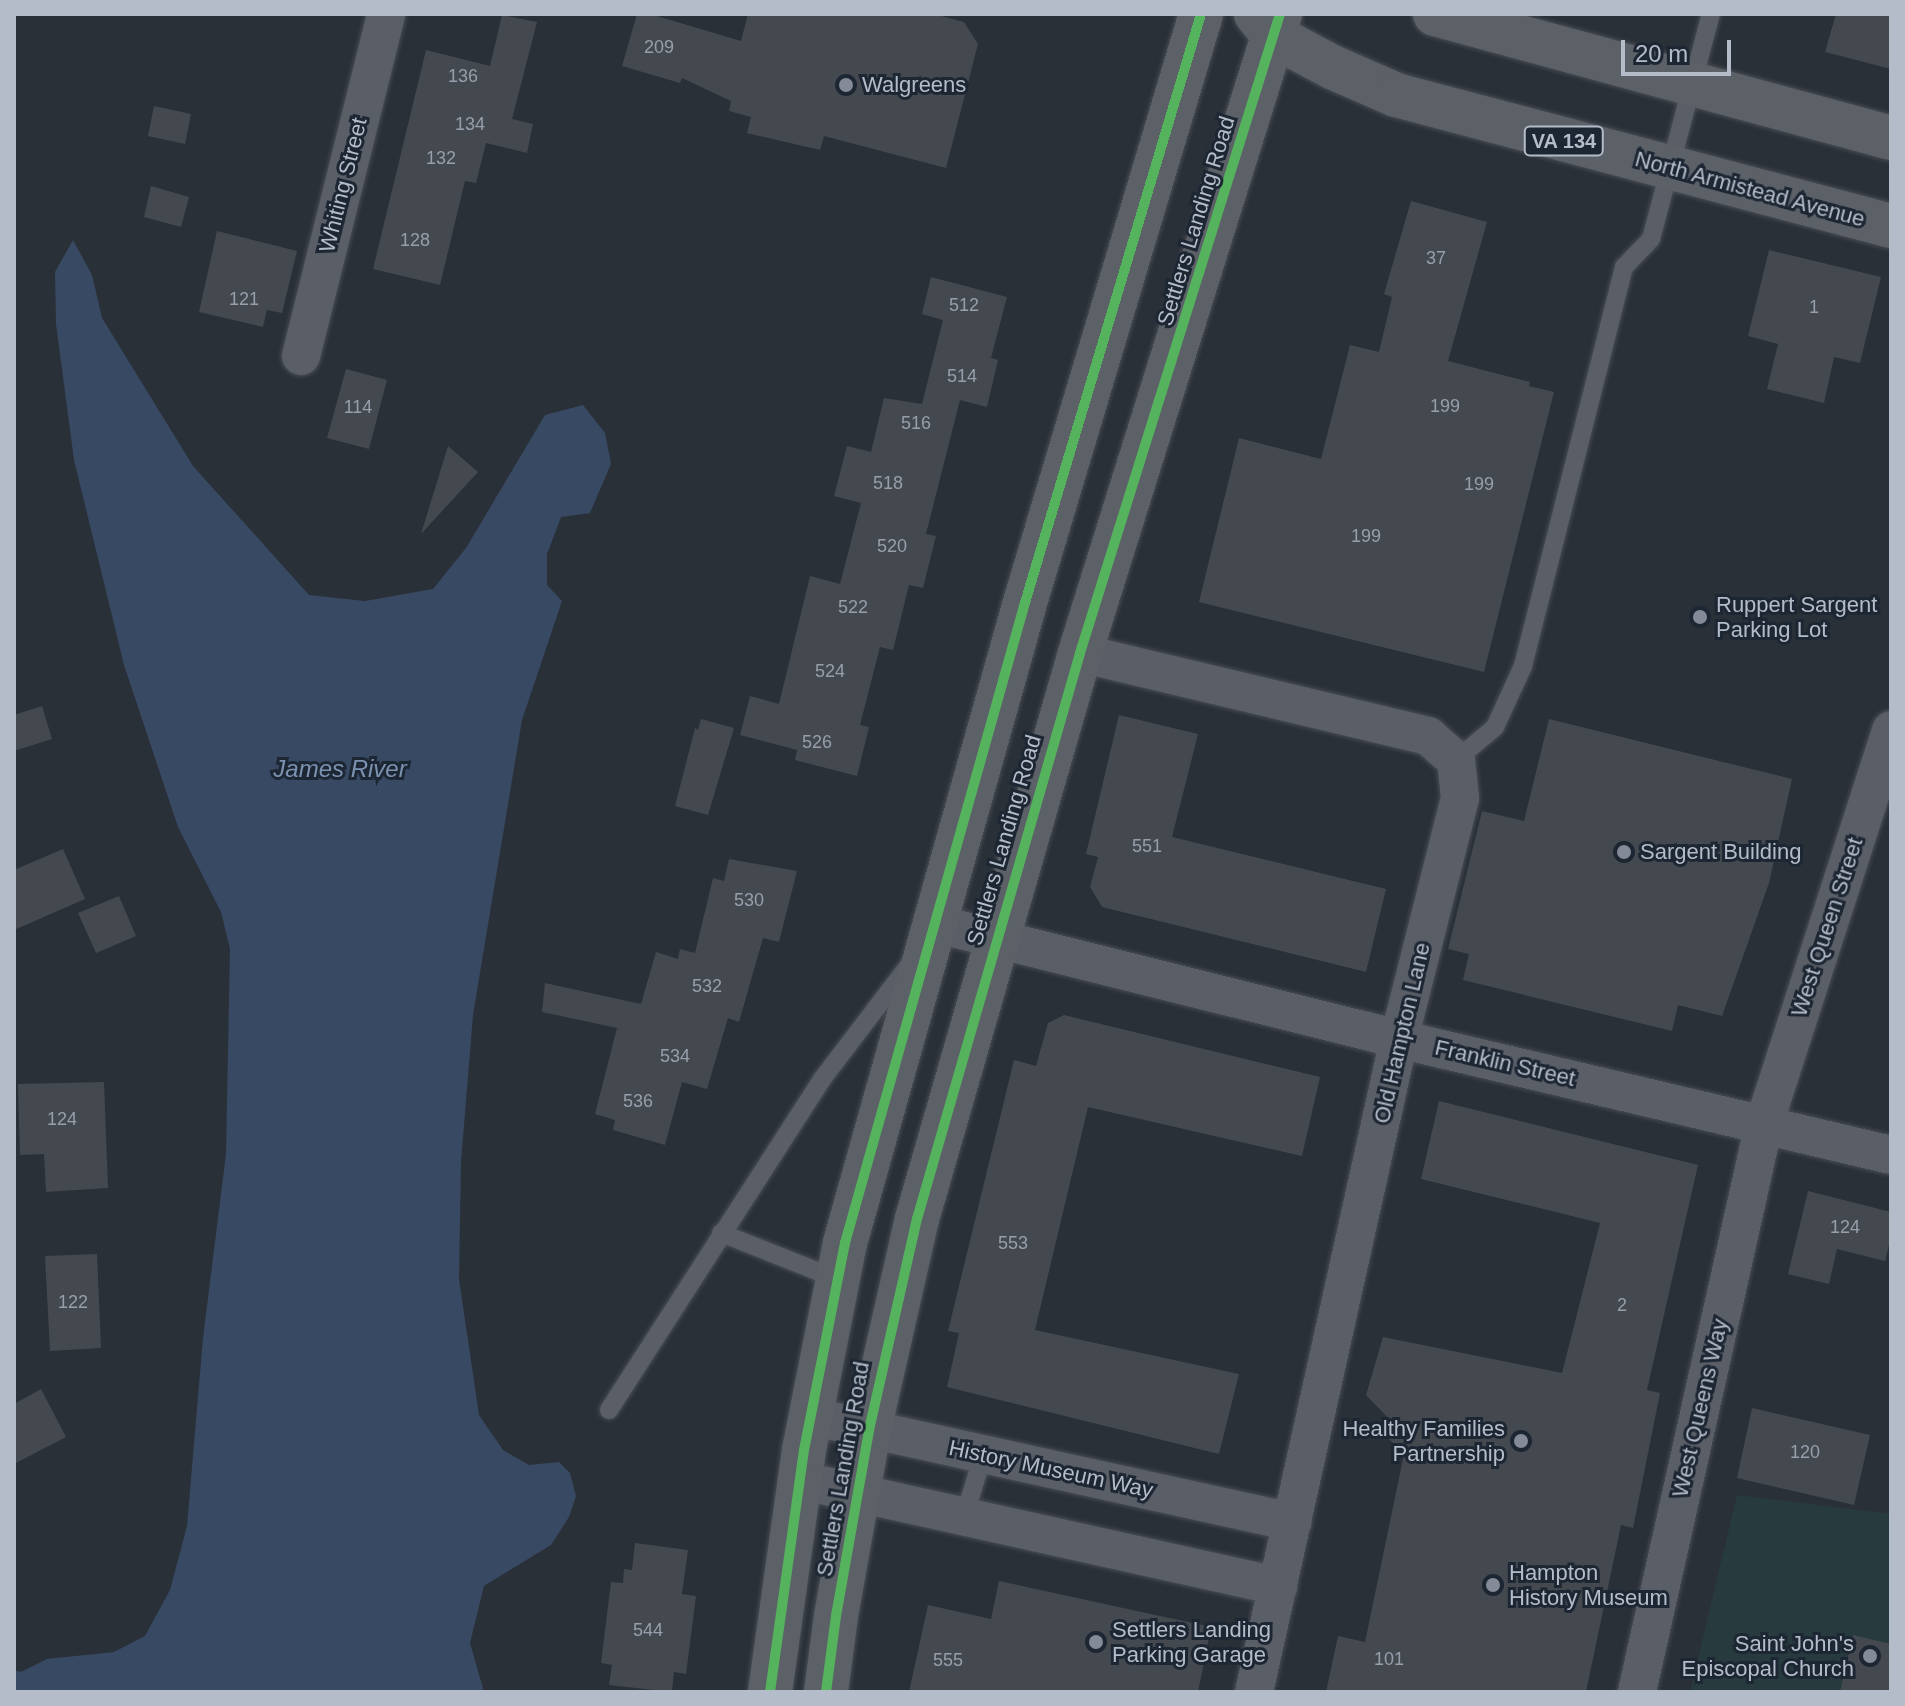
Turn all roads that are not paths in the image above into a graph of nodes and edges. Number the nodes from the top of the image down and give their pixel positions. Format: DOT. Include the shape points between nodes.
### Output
graph roads {
  1 [pos="386,14"];
  2 [pos="1201,14"];
  3 [pos="1435,14"];
  4 [pos="1711,14"];
  5 [pos="1270,21"];
  6 [pos="1691,86"];
  7 [pos="1891,138"];
  8 [pos="1669,168"];
  9 [pos="1891,226"];
  10 [pos="301,356"];
  11 [pos="1080,653"];
  12 [pos="1891,730"];
  13 [pos="1456,760"];
  14 [pos="930,931"];
  15 [pos="996,940"];
  16 [pos="1399,1039"];
  17 [pos="1764,1124"];
  18 [pos="1891,1155"];
  19 [pos="721,1233"];
  20 [pos="837,1279"];
  21 [pos="609,1410"];
  22 [pos="810,1416"];
  23 [pos="869,1430"];
  24 [pos="983,1455"];
  25 [pos="799,1480"];
  26 [pos="858,1493"];
  27 [pos="964,1518"];
  28 [pos="1293,1522"];
  29 [pos="1278,1586"];
  30 [pos="770,1692"];
  31 [pos="826,1692"];
  32 [pos="1254,1692"];
  33 [pos="1637,1692"];
  1 -- 10 [label="street, Whiting Street"];
  2 -- 14 [label="main road, Settlers Landing Road"];
  3 -- 6 [label="main road"];
  4 -- 6 [label="lane"];
  5 -- 8 [label="main road, North Armistead Avenue / VA 134" via="1332,67 1396,95"];
  5 -- 11 [label="main road, Settlers Landing Road"];
  6 -- 7 [label="main road"];
  6 -- 8 [label="lane"];
  8 -- 9 [label="main road, North Armistead Avenue / VA 134"];
  8 -- 13 [label="lane" via="1651,239 1624,267 1523,666 1495,727"];
  11 -- 13 [label="street" via="1428,736"];
  11 -- 15 [label="main road, Settlers Landing Road"];
  12 -- 17 [label="street, West Queen Street"];
  13 -- 16 [label="street, Old Hampton Lane" via="1460,798"];
  14 -- 15 [label="street, Franklin Street"];
  14 -- 19 [label="lane" via="823,1078"];
  14 -- 20 [label="main road, Settlers Landing Road"];
  15 -- 16 [label="street, Franklin Street"];
  15 -- 23 [label="main road, Settlers Landing Road" via="917,1219"];
  16 -- 17 [label="street, Franklin Street"];
  16 -- 28 [label="street, Old Hampton Lane"];
  17 -- 18 [label="street, Franklin Street"];
  17 -- 33 [label="street, West Queens Way"];
  19 -- 20 [label="lane"];
  19 -- 21 [label="lane"];
  20 -- 22 [label="main road, Settlers Landing Road"];
  22 -- 23 [label="street, History Museum Way"];
  22 -- 25 [label="main road, Settlers Landing Road"];
  23 -- 24 [label="street, History Museum Way"];
  23 -- 26 [label="main road, Settlers Landing Road"];
  24 -- 27 [label="lane"];
  24 -- 28 [label="street, History Museum Way"];
  25 -- 26 [label="street"];
  25 -- 30 [label="main road, Settlers Landing Road"];
  26 -- 27 [label="street"];
  26 -- 31 [label="main road, Settlers Landing Road"];
  27 -- 29 [label="street"];
  28 -- 29 [label="street, Old Hampton Lane"];
  29 -- 32 [label="street, Old Hampton Lane"];
}
